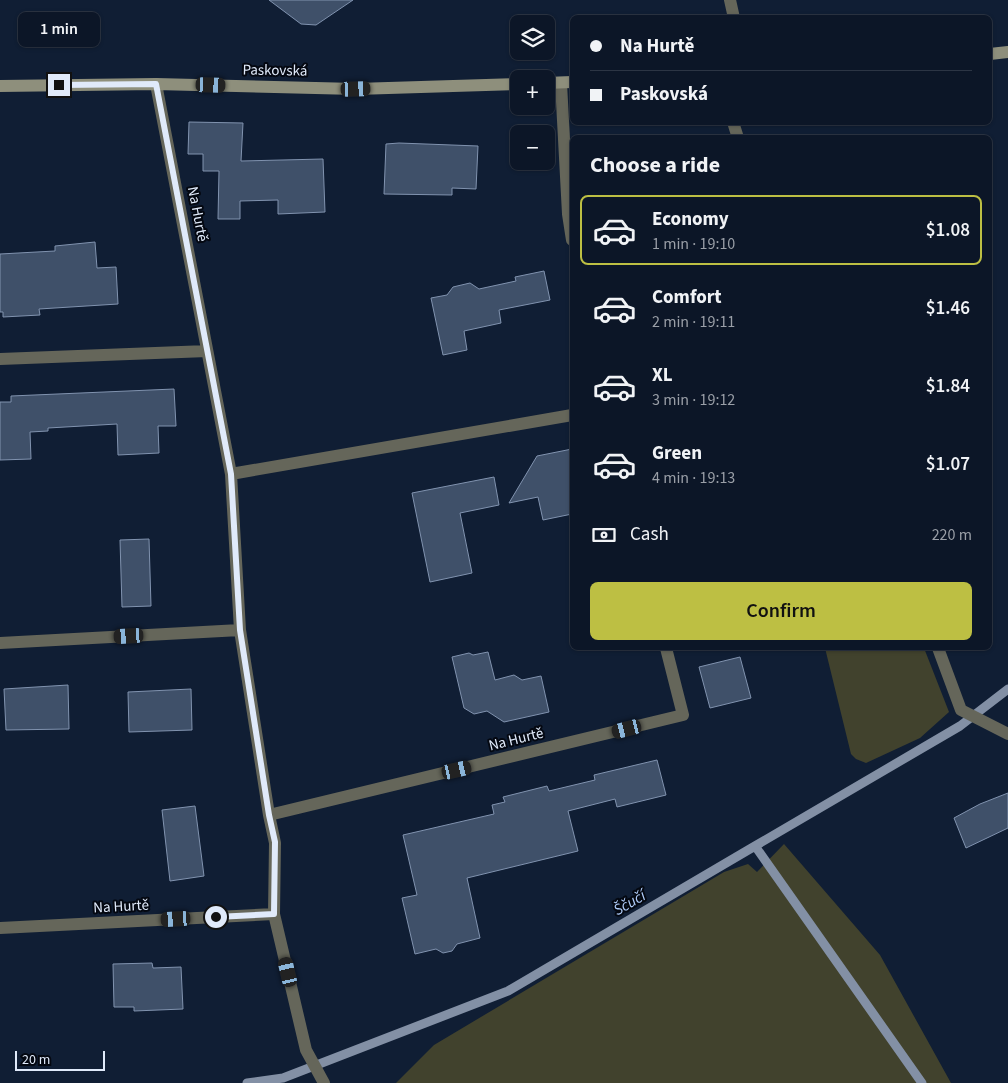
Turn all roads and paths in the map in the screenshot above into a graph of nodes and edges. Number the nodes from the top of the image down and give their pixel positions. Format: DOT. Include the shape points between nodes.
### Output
graph roads {
  1 [pos="730,0"];
  2 [pos="733,15"];
  3 [pos="1008,52"];
  4 [pos="992,54"];
  5 [pos="567,83"];
  6 [pos="156,84"];
  7 [pos="510,84"];
  8 [pos="0,86"];
  9 [pos="570,227"];
  10 [pos="207,351"];
  11 [pos="0,359"];
  12 [pos="570,415"];
  13 [pos="231,474"];
  14 [pos="240,630"];
  15 [pos="0,644"];
  16 [pos="667,650"];
  17 [pos="939,650"];
  18 [pos="1008,734"];
  19 [pos="269,815"];
  20 [pos="274,914"];
  21 [pos="0,928"];
  22 [pos="324,1083"];
  1 -- 2 [label="street"];
  3 -- 4 [label="street"];
  5 -- 9 [label="street"];
  6 -- 7 [label="street, Paskovská" via="356,89"];
  6 -- 8 [label="street, Paskovská"];
  6 -- 10 [label="street, Na Hurtě"];
  10 -- 11 [label="street"];
  10 -- 13 [label="street, Na Hurtě"];
  12 -- 13 [label="street"];
  13 -- 14 [label="street, Na Hurtě"];
  14 -- 15 [label="street"];
  14 -- 19 [label="street, Na Hurtě"];
  16 -- 19 [label="street, Na Hurtě" via="683,715"];
  17 -- 18 [label="street" via="961,710"];
  19 -- 20 [label="street, Na Hurtě" via="275,842"];
  20 -- 21 [label="street, Na Hurtě"];
  20 -- 22 [label="street, Na Hurtě" via="306,1050"];
}
